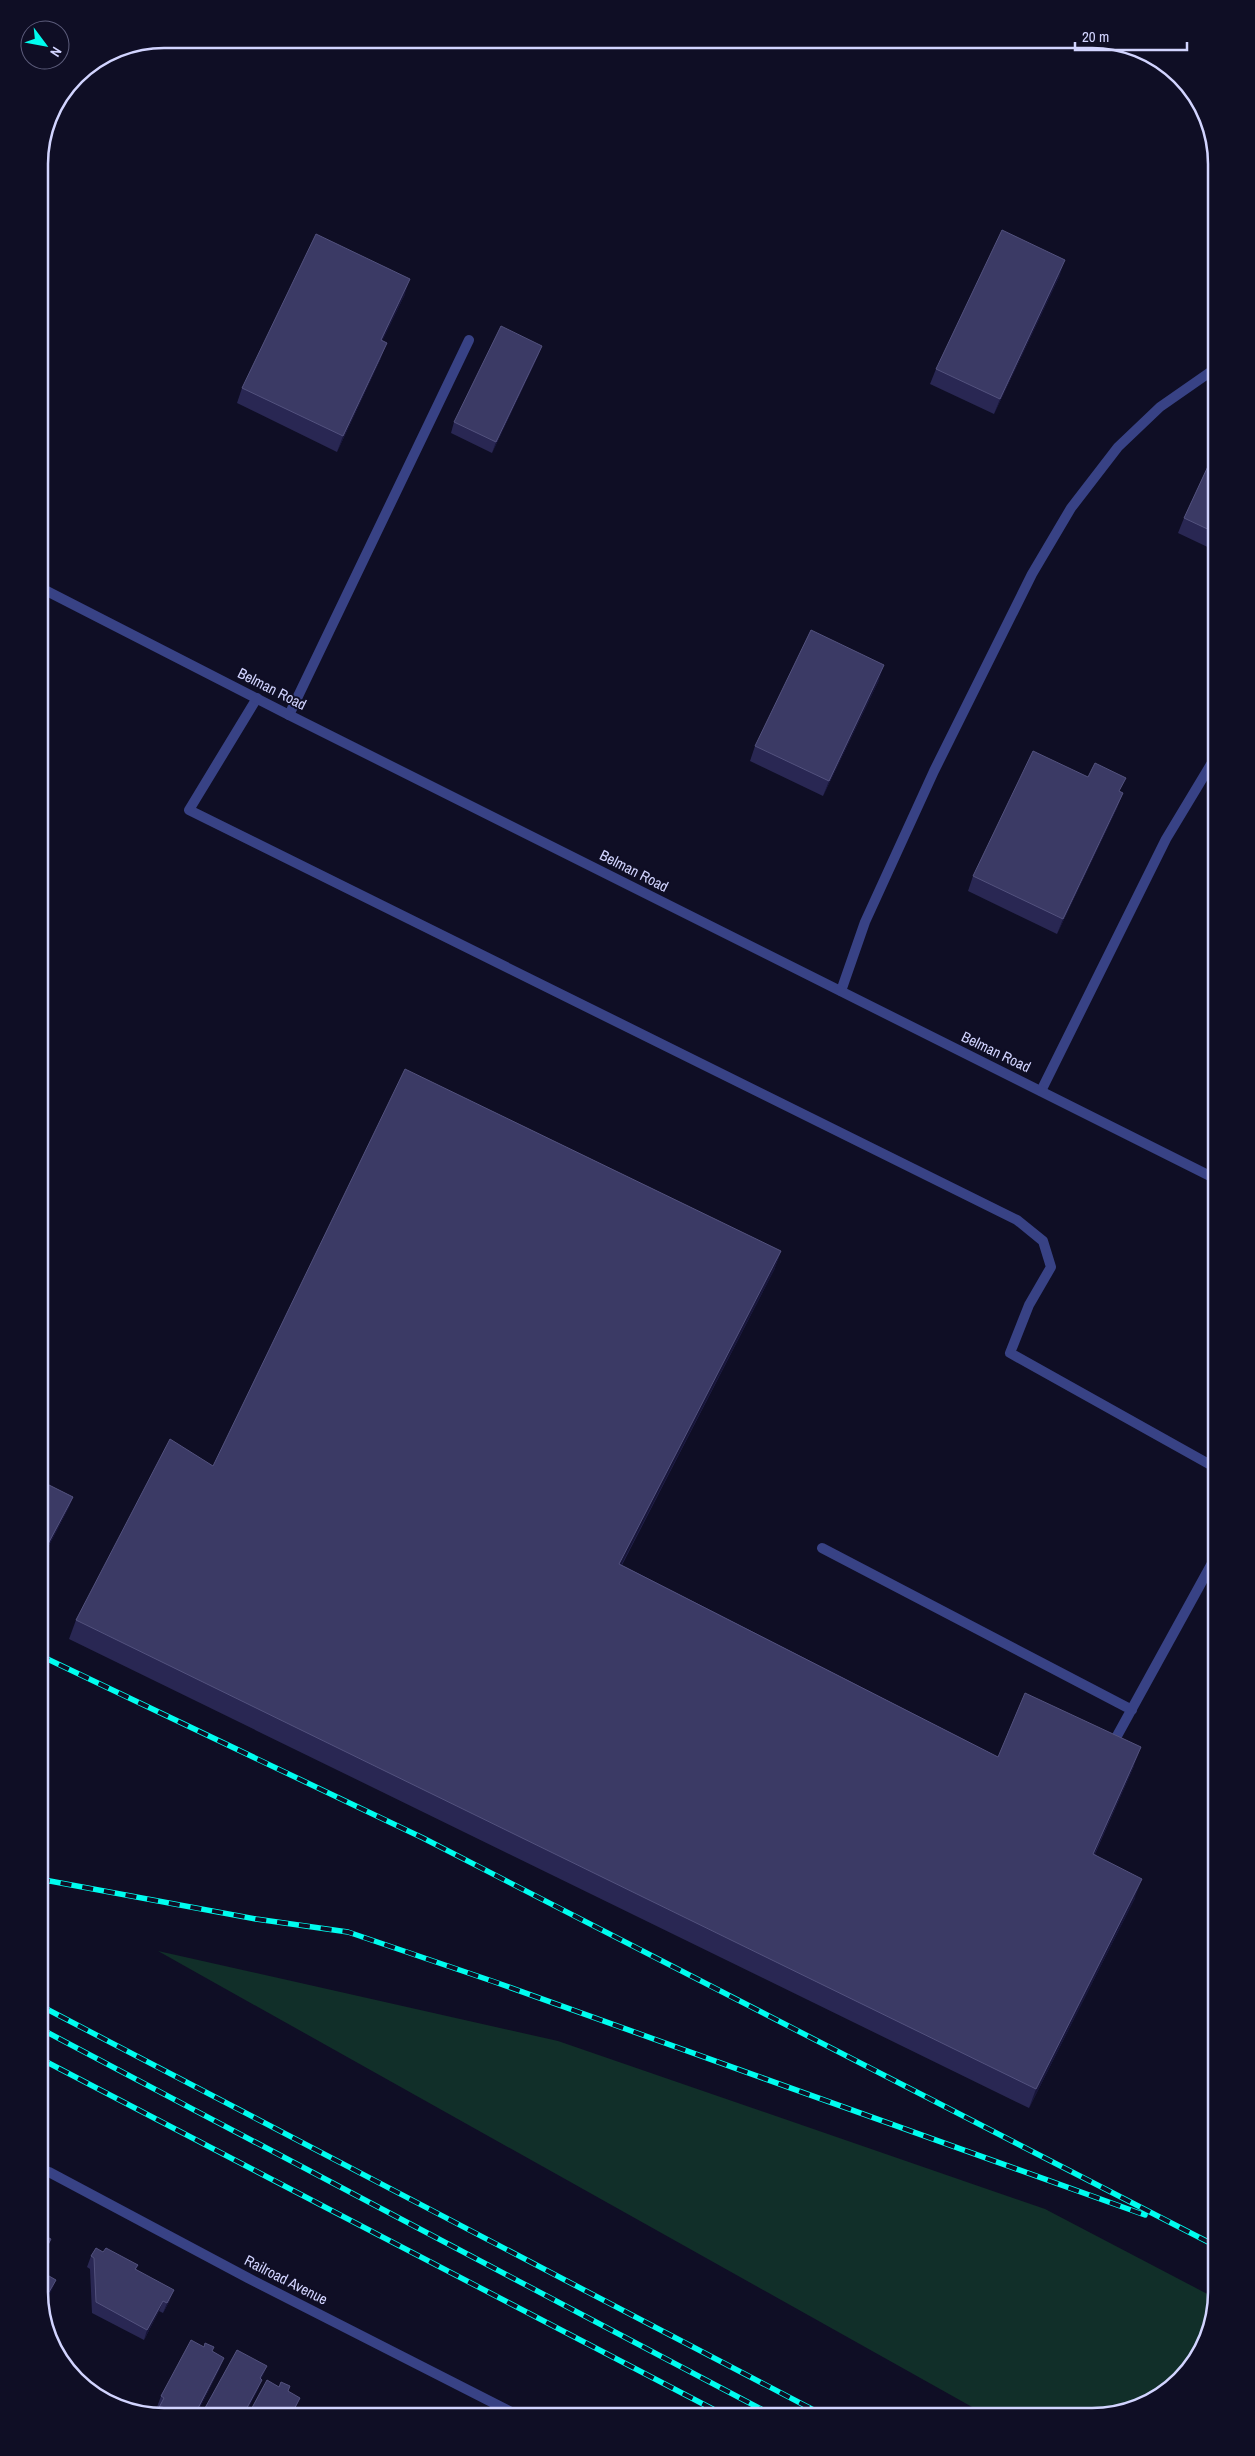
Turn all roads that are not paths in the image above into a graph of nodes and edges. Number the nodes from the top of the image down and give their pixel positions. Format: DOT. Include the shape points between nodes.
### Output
graph roads {
  1 [pos="469,340"];
  2 [pos="1208,374"];
  3 [pos="48,592"];
  4 [pos="257,698"];
  5 [pos="289,715"];
  6 [pos="1208,769"];
  7 [pos="841,991"];
  8 [pos="1041,1091"];
  9 [pos="1208,1174"];
  10 [pos="1208,1464"];
  11 [pos="822,1548"];
  12 [pos="1208,1571"];
  13 [pos="1132,1710"];
  14 [pos="1112,1745"];
  15 [pos="48,2172"];
  16 [pos="503,2408"];
  1 -- 5 [label="street"];
  2 -- 7 [label="street" via="1160,407 1118,447 1061,524 1032,574 934,771 865,922"];
  3 -- 4 [label="street, Belman Road"];
  4 -- 5 [label="street, Belman Road"];
  4 -- 10 [label="street" via="189,810 1017,1220 1043,1241 1051,1267 1029,1305 1010,1353"];
  5 -- 7 [label="street, Belman Road"];
  6 -- 8 [label="street" via="1166,839"];
  7 -- 8 [label="street, Belman Road"];
  8 -- 9 [label="street, Belman Road"];
  11 -- 13 [label="street"];
  12 -- 13 [label="street"];
  13 -- 14 [label="street"];
  15 -- 16 [label="street, Railroad Avenue"];
}
